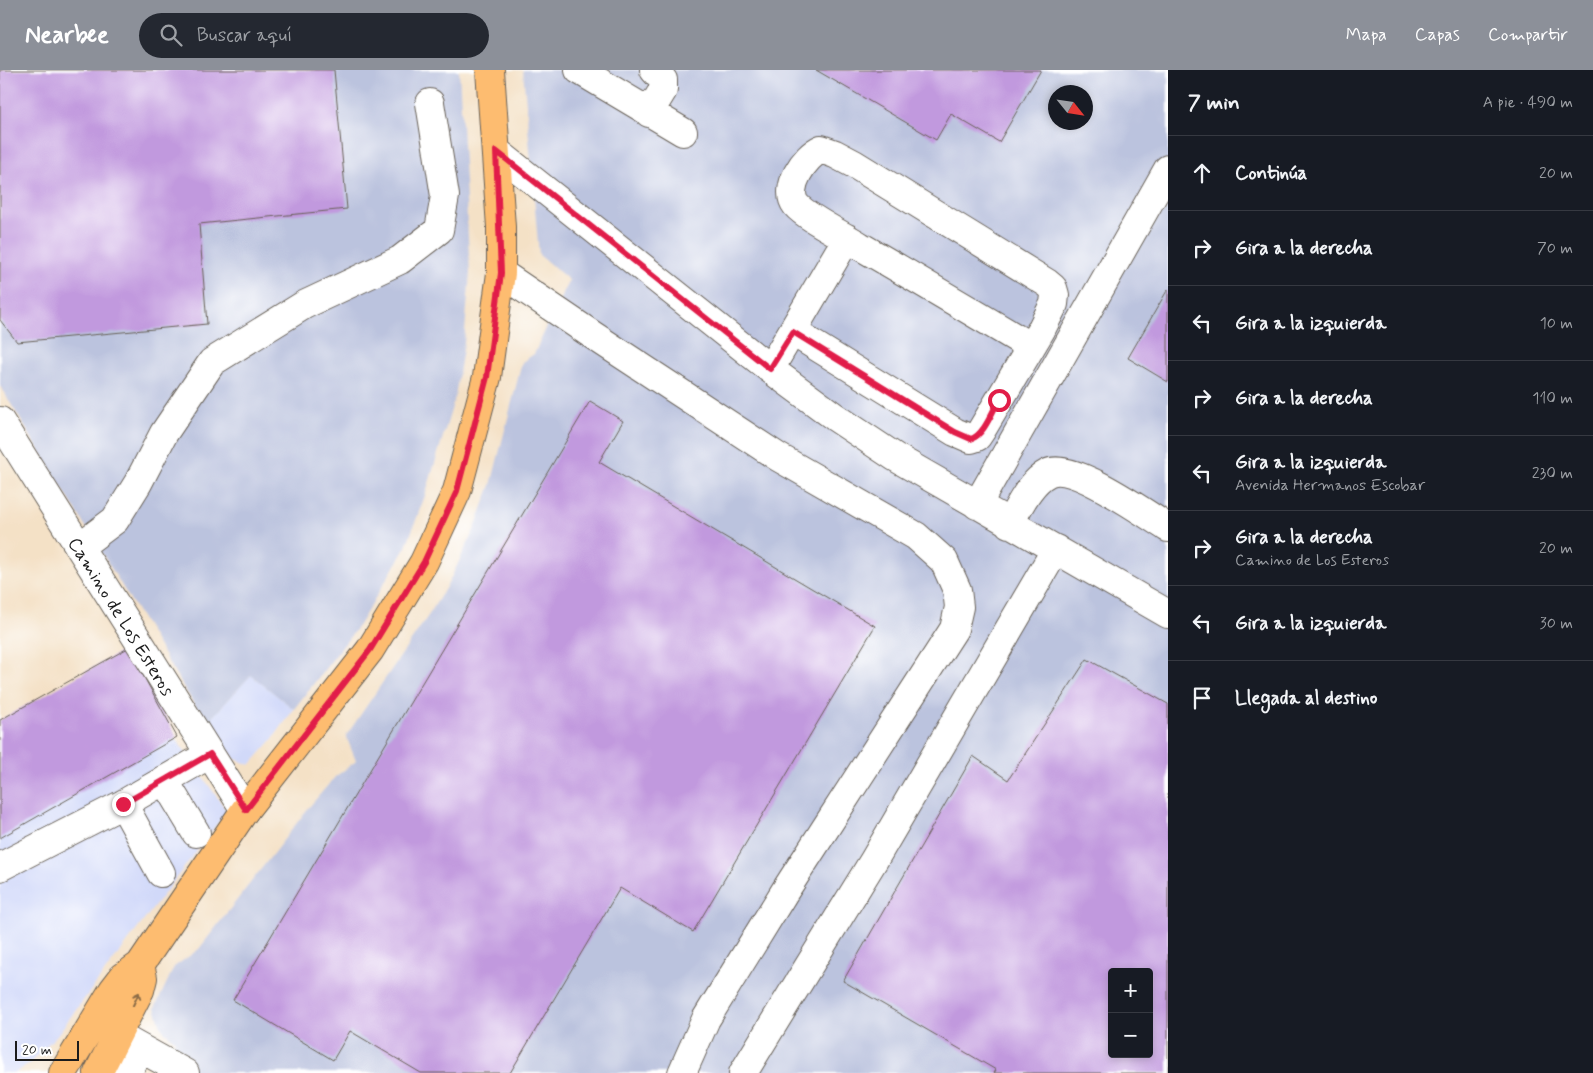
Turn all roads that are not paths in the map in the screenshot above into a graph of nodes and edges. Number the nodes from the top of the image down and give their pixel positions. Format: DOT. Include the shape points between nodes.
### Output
graph roads {
  1 [pos="490,70"];
  2 [pos="579,70"];
  3 [pos="654,70"];
  4 [pos="430,103"];
  5 [pos="649,113"];
  6 [pos="683,132"];
  7 [pos="496,151"];
  8 [pos="1168,168"];
  9 [pos="847,238"];
  10 [pos="501,273"];
  11 [pos="793,332"];
  12 [pos="1030,347"];
  13 [pos="770,369"];
  14 [pos="0,421"];
  15 [pos="977,505"];
  16 [pos="1009,524"];
  17 [pos="1168,528"];
  18 [pos="79,547"];
  19 [pos="1056,549"];
  20 [pos="1168,614"];
  21 [pos="210,754"];
  22 [pos="164,780"];
  23 [pos="123,804"];
  24 [pos="246,810"];
  25 [pos="196,833"];
  26 [pos="0,867"];
  27 [pos="161,873"];
  28 [pos="140,965"];
  29 [pos="93,1022"];
  30 [pos="129,1042"];
  31 [pos="63,1073"];
  32 [pos="98,1073"];
  33 [pos="127,1073"];
  34 [pos="185,1073"];
  35 [pos="682,1073"];
  36 [pos="743,1073"];
  1 -- 7 [label="main road"];
  2 -- 5 [label="street"];
  3 -- 5 [label="street" via="663,80 663,90"];
  4 -- 18 [label="street" via="445,196 439,230 400,260 304,305 212,362 164,433 115,520"];
  5 -- 6 [label="street"];
  7 -- 10 [label="main road"];
  7 -- 13 [label="street"];
  8 -- 15 [label="street"];
  9 -- 11 [label="street"];
  9 -- 12 [label="street"];
  9 -- 12 [label="street" via="803,211 792,195 792,186 813,153 822,150 854,164 1053,288 1054,304"];
  10 -- 24 [label="main road" via="487,377 470,446 457,491 428,553 370,650"];
  10 -- 35 [label="street" via="778,457 916,536 944,561 957,590 959,607 954,629 784,891 706,1018"];
  11 -- 12 [label="street" via="971,439 981,431"];
  11 -- 13 [label="street"];
  13 -- 15 [label="street" via="895,457"];
  14 -- 18 [label="street, Camino de Los Esteros"];
  15 -- 16 [label="street"];
  16 -- 17 [label="street" via="1038,480 1050,472 1068,472 1092,481"];
  16 -- 19 [label="street"];
  18 -- 21 [label="street, Camino de Los Esteros"];
  19 -- 20 [label="street"];
  19 -- 36 [label="street" via="874,860"];
  21 -- 22 [label="street"];
  21 -- 24 [label="street, Camino de Los Esteros"];
  22 -- 23 [label="street"];
  22 -- 25 [label="street"];
  23 -- 26 [label="street"];
  23 -- 27 [label="street"];
  24 -- 28 [label="main road"];
  28 -- 29 [label="main road" via="122,977"];
  30 -- 28 [label="main road, one-way" via="142,978"];
  29 -- 30 [label="street"];
  29 -- 31 [label="main road"];
  30 -- 32 [label="main road"];
  30 -- 33 [label="street"];
  30 -- 34 [label="street"];
}
